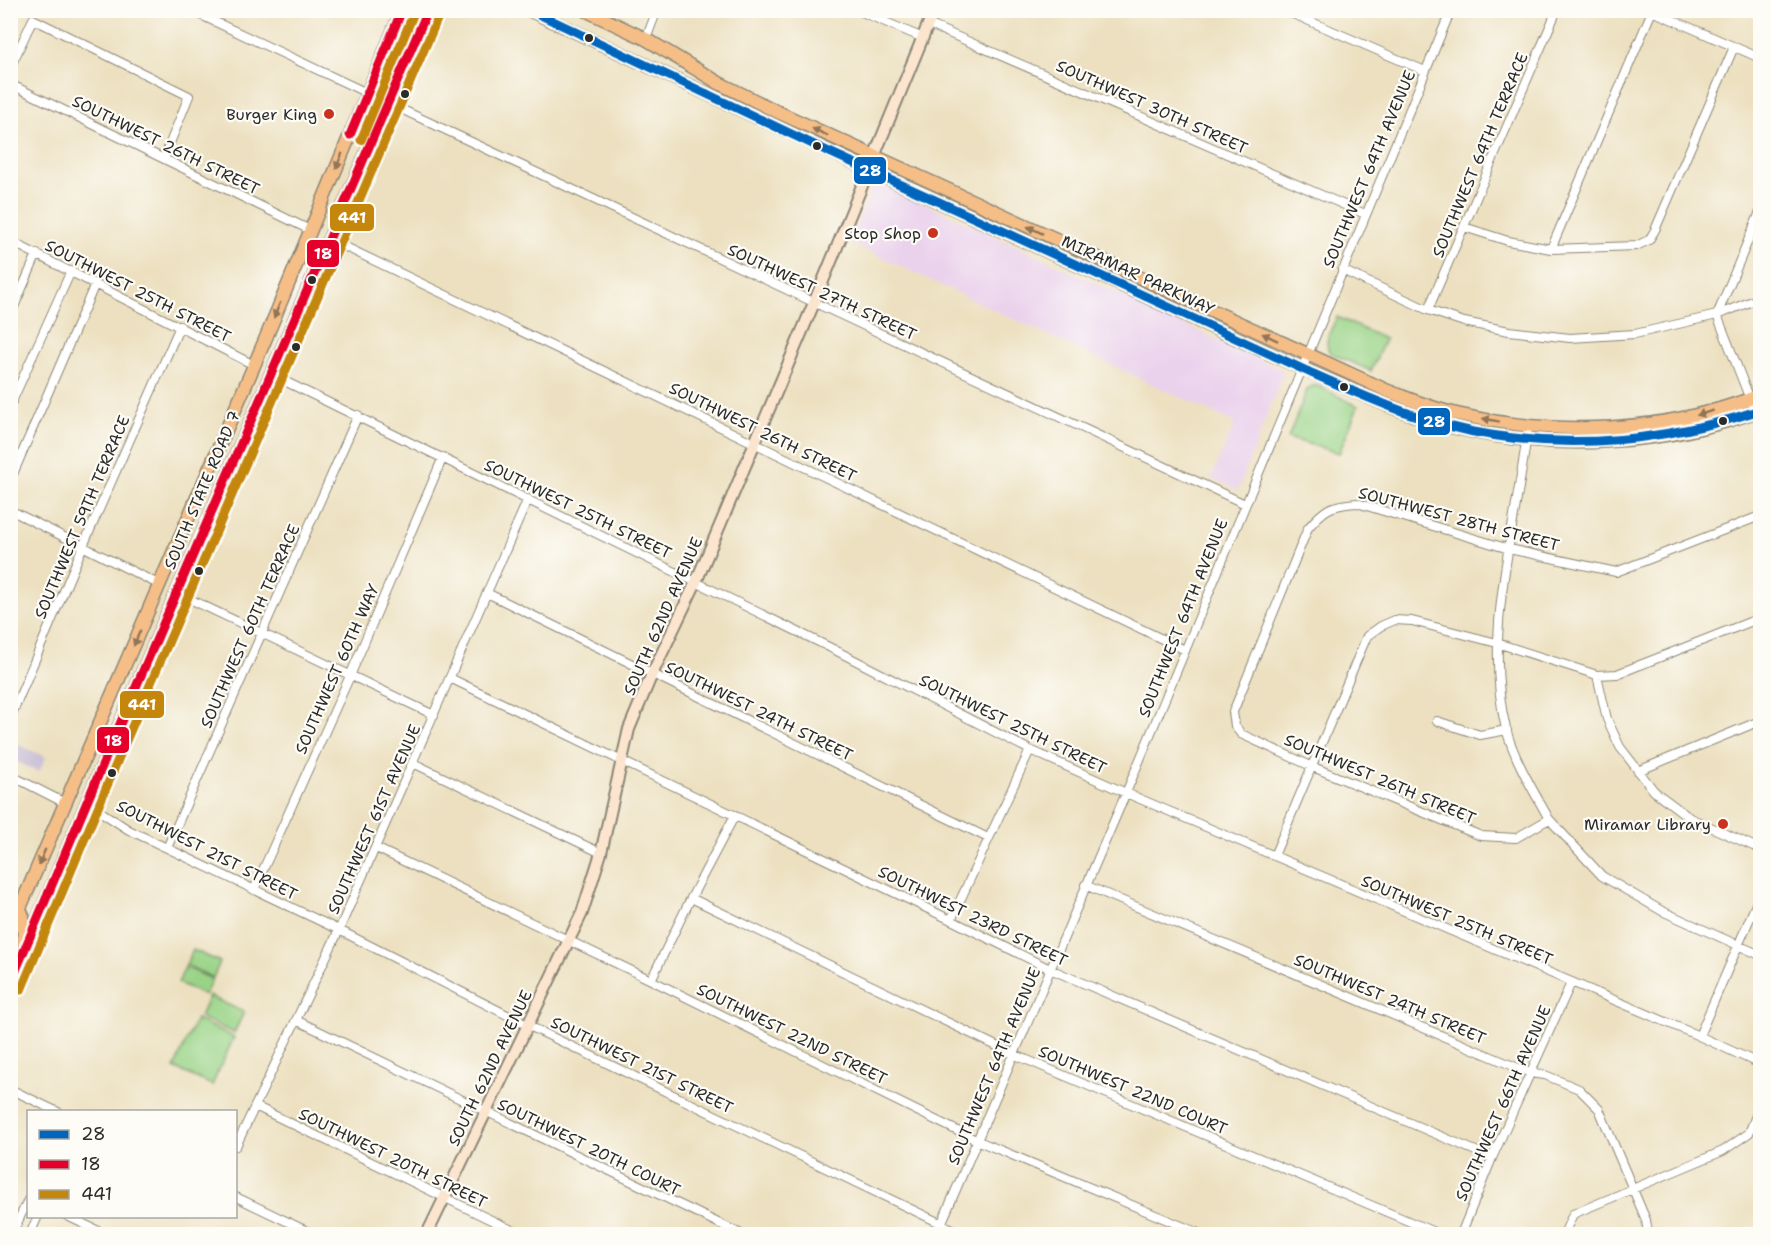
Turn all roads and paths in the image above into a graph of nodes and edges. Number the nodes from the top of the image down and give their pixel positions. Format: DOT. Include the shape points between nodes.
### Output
graph roads {
  1 [pos="190,10"];
  2 [pos="402,10"];
  3 [pos="428,10"];
  4 [pos="529,10"];
  5 [pos="585,10"];
  6 [pos="657,10"];
  7 [pos="857,10"];
  8 [pos="934,10"];
  9 [pos="1284,10"];
  10 [pos="1451,10"];
  11 [pos="1557,10"];
  12 [pos="1651,11"];
  13 [pos="928,24"];
  14 [pos="923,38"];
  15 [pos="646,39"];
  16 [pos="1734,47"];
  17 [pos="1761,58"];
  18 [pos="10,68"];
  19 [pos="1425,72"];
  20 [pos="10,84"];
  21 [pos="367,93"];
  22 [pos="388,103"];
  23 [pos="873,156"];
  24 [pos="164,158"];
  25 [pos="867,170"];
  26 [pos="1761,212"];
  27 [pos="1365,214"];
  28 [pos="1464,227"];
  29 [pos="310,230"];
  30 [pos="329,239"];
  31 [pos="11,242"];
  32 [pos="1551,249"];
  33 [pos="37,254"];
  34 [pos="1341,270"];
  35 [pos="71,271"];
  36 [pos="1100,276"];
  37 [pos="95,284"];
  38 [pos="1155,285"];
  39 [pos="1761,298"];
  40 [pos="814,303"];
  41 [pos="1428,310"];
  42 [pos="1717,315"];
  43 [pos="10,316"];
  44 [pos="180,326"];
  45 [pos="265,340"];
  46 [pos="1308,355"];
  47 [pos="254,365"];
  48 [pos="1302,368"];
  49 [pos="270,374"];
  50 [pos="1756,397"];
  51 [pos="260,399"];
  52 [pos="10,406"];
  53 [pos="1758,411"];
  54 [pos="358,416"];
  55 [pos="1761,425"];
  56 [pos="1528,426"];
  57 [pos="1526,440"];
  58 [pos="754,443"];
  59 [pos="443,457"];
  60 [pos="10,481"];
  61 [pos="528,499"];
  62 [pos="1245,504"];
  63 [pos="10,510"];
  64 [pos="1761,516"];
  65 [pos="83,546"];
  66 [pos="1509,549"];
  67 [pos="696,582"];
  68 [pos="160,585"];
  69 [pos="177,592"];
  70 [pos="487,593"];
  71 [pos="1761,618"];
  72 [pos="262,633"];
  73 [pos="1497,643"];
  74 [pos="1185,650"];
  75 [pos="652,674"];
  76 [pos="1597,675"];
  77 [pos="350,676"];
  78 [pos="450,678"];
  79 [pos="434,715"];
  80 [pos="10,719"];
  81 [pos="1437,721"];
  82 [pos="1761,721"];
  83 [pos="1235,726"];
  84 [pos="1507,730"];
  85 [pos="1030,750"];
  86 [pos="621,760"];
  87 [pos="413,763"];
  88 [pos="1313,767"];
  89 [pos="79,771"];
  90 [pos="1638,771"];
  91 [pos="10,775"];
  92 [pos="1126,793"];
  93 [pos="66,803"];
  94 [pos="87,803"];
  95 [pos="735,816"];
  96 [pos="1549,819"];
  97 [pos="73,837"];
  98 [pos="988,838"];
  99 [pos="167,848"];
  100 [pos="376,848"];
  101 [pos="1761,849"];
  102 [pos="601,853"];
  103 [pos="1274,856"];
  104 [pos="1085,885"];
  105 [pos="254,890"];
  106 [pos="1761,896"];
  107 [pos="691,898"];
  108 [pos="20,909"];
  109 [pos="951,920"];
  110 [pos="339,930"];
  111 [pos="10,931"];
  112 [pos="568,941"];
  113 [pos="1739,946"];
  114 [pos="24,953"];
  115 [pos="1761,955"];
  116 [pos="1050,969"];
  117 [pos="651,980"];
  118 [pos="1571,983"];
  119 [pos="10,985"];
  120 [pos="296,1020"];
  121 [pos="527,1024"];
  122 [pos="1699,1036"];
  123 [pos="1013,1054"];
  124 [pos="1761,1064"];
  125 [pos="1530,1073"];
  126 [pos="10,1089"];
  127 [pos="255,1106"];
  128 [pos="1761,1106"];
  129 [pos="54,1110"];
  130 [pos="486,1112"];
  131 [pos="976,1140"];
  132 [pos="237,1144"];
  133 [pos="1492,1158"];
  134 [pos="1632,1190"];
  135 [pos="237,1197"];
  136 [pos="445,1198"];
  137 [pos="27,1202"];
  138 [pos="37,1218"];
  139 [pos="72,1218"];
  140 [pos="941,1225"];
  141 [pos="12,1234"];
  142 [pos="30,1234"];
  143 [pos="105,1234"];
  144 [pos="313,1234"];
  145 [pos="427,1234"];
  146 [pos="520,1234"];
  147 [pos="741,1234"];
  148 [pos="937,1234"];
  149 [pos="963,1234"];
  150 [pos="1201,1234"];
  151 [pos="1439,1234"];
  152 [pos="1461,1234"];
  153 [pos="1564,1234"];
  154 [pos="1648,1234"];
  1 -- 21 [label="street"];
  2 -- 21 [label="main road, SOUTH STATE ROAD 7"];
  3 -- 22 [label="main road, SOUTH STATE ROAD 7"];
  4 -- 25 [label="main road, MIRAMAR PARKWAY"];
  5 -- 15 [label="main road, MIRAMAR PARKWAY"];
  6 -- 15 [label="street"];
  7 -- 14 [label="street"];
  8 -- 13 [label="street, SOUTH 62ND AVENUE"];
  9 -- 19 [label="street"];
  10 -- 19 [label="street, SOUTHWEST 64TH AVENUE"];
  11 -- 28 [label="street, SOUTHWEST 64TH TERRACE"];
  12 -- 16 [label="street"];
  12 -- 32 [label="street"];
  13 -- 14 [label="street, SOUTH 62ND AVENUE"];
  13 -- 27 [label="street, SOUTHWEST 30TH STREET"];
  14 -- 23 [label="street, SOUTH 62ND AVENUE"];
  23 -- 15 [label="main road, MIRAMAR PARKWAY, one-way" via="719,83"];
  16 -- 17 [label="street"];
  16 -- 32 [label="street" via="1648,240 1636,246"];
  18 -- 24 [label="street" via="33,19 189,96"];
  19 -- 27 [label="street, SOUTHWEST 64TH AVENUE"];
  20 -- 24 [label="street, SOUTHWEST 26TH STREET"];
  21 -- 29 [label="main road, SOUTH STATE ROAD 7, one-way"];
  22 -- 30 [label="main road, SOUTH STATE ROAD 7"];
  22 -- 40 [label="street, SOUTHWEST 27TH STREET"];
  23 -- 25 [label="street, SOUTH 62ND AVENUE"];
  38 -- 23 [label="main road, MIRAMAR PARKWAY, one-way"];
  24 -- 29 [label="street, SOUTHWEST 26TH STREET"];
  25 -- 36 [label="main road, MIRAMAR PARKWAY"];
  25 -- 40 [label="street, SOUTH 62ND AVENUE"];
  26 -- 42 [label="street"];
  27 -- 34 [label="street, SOUTHWEST 64TH AVENUE"];
  28 -- 32 [label="street"];
  28 -- 41 [label="street, SOUTHWEST 64TH TERRACE"];
  29 -- 45 [label="main road, SOUTH STATE ROAD 7, one-way"];
  30 -- 49 [label="main road, SOUTH STATE ROAD 7"];
  30 -- 58 [label="street, SOUTHWEST 26TH STREET"];
  31 -- 33 [label="street, SOUTHWEST 25TH STREET"];
  33 -- 35 [label="street, SOUTHWEST 25TH STREET"];
  33 -- 43 [label="street"];
  34 -- 41 [label="street"];
  34 -- 46 [label="street, SOUTHWEST 64TH AVENUE"];
  35 -- 37 [label="street, SOUTHWEST 25TH STREET"];
  35 -- 52 [label="street"];
  36 -- 38 [label="main road" via="1115,273"];
  36 -- 48 [label="main road, MIRAMAR PARKWAY"];
  37 -- 44 [label="street, SOUTHWEST 25TH STREET"];
  37 -- 60 [label="street"];
  46 -- 38 [label="main road, MIRAMAR PARKWAY, one-way"];
  39 -- 42 [label="street"];
  40 -- 58 [label="street, SOUTH 62ND AVENUE"];
  40 -- 62 [label="street, SOUTHWEST 27TH STREET"];
  41 -- 42 [label="street" via="1509,332 1570,338 1635,334"];
  42 -- 50 [label="street"];
  44 -- 47 [label="street, SOUTHWEST 25TH STREET"];
  44 -- 65 [label="street, SOUTHWEST 59TH TERRACE"];
  45 -- 47 [label="main road, SOUTH STATE ROAD 7"];
  45 -- 49 [label="main road" via="265,361"];
  46 -- 48 [label="street, SOUTHWEST 64TH AVENUE"];
  56 -- 46 [label="main road, MIRAMAR PARKWAY, one-way" via="1425,405"];
  47 -- 51 [label="main road" via="260,377"];
  47 -- 68 [label="main road, SOUTH STATE ROAD 7"];
  48 -- 57 [label="main road, MIRAMAR PARKWAY" via="1421,417"];
  48 -- 62 [label="street, SOUTHWEST 64TH AVENUE"];
  49 -- 51 [label="main road, SOUTH STATE ROAD 7"];
  49 -- 54 [label="street, SOUTHWEST 25TH STREET"];
  50 -- 53 [label="street"];
  50 -- 56 [label="main road, MIRAMAR PARKWAY, one-way" via="1652,424 1596,429"];
  51 -- 69 [label="main road, SOUTH STATE ROAD 7"];
  53 -- 55 [label="street"];
  53 -- 57 [label="main road, MIRAMAR PARKWAY" via="1651,437 1595,442"];
  54 -- 59 [label="street, SOUTHWEST 25TH STREET"];
  54 -- 72 [label="street, SOUTHWEST 60TH TERRACE"];
  56 -- 57 [label="street"];
  57 -- 66 [label="street"];
  58 -- 67 [label="street, SOUTH 62ND AVENUE"];
  58 -- 74 [label="street, SOUTHWEST 26TH STREET"];
  59 -- 61 [label="street, SOUTHWEST 25TH STREET"];
  59 -- 77 [label="street, SOUTHWEST 60TH WAY"];
  61 -- 67 [label="street, SOUTHWEST 25TH STREET"];
  61 -- 70 [label="street, SOUTHWEST 61ST AVENUE"];
  62 -- 74 [label="street, SOUTHWEST 64TH AVENUE"];
  63 -- 65 [label="street"];
  64 -- 66 [label="street, SOUTHWEST 28TH STREET" via="1616,572"];
  65 -- 68 [label="street"];
  65 -- 80 [label="street, SOUTHWEST 59TH TERRACE"];
  66 -- 73 [label="street"];
  66 -- 83 [label="street, SOUTHWEST 28TH STREET" via="1357,503 1333,505 1308,528 1233,712"];
  67 -- 75 [label="street, SOUTH 62ND AVENUE"];
  67 -- 85 [label="street, SOUTHWEST 25TH STREET"];
  68 -- 89 [label="main road, SOUTH STATE ROAD 7, one-way"];
  69 -- 72 [label="street"];
  69 -- 94 [label="main road, SOUTH STATE ROAD 7"];
  70 -- 75 [label="street, SOUTHWEST 24TH STREET"];
  70 -- 78 [label="street, SOUTHWEST 61ST AVENUE"];
  71 -- 76 [label="street" via="1617,674"];
  72 -- 77 [label="street"];
  72 -- 99 [label="street, SOUTHWEST 60TH TERRACE"];
  73 -- 76 [label="street"];
  73 -- 84 [label="street" via="1498,685"];
  73 -- 88 [label="street" via="1412,621 1395,620 1381,626 1367,636"];
  74 -- 92 [label="street, SOUTHWEST 64TH AVENUE"];
  75 -- 86 [label="street, SOUTH 62ND AVENUE"];
  75 -- 98 [label="street, SOUTHWEST 24TH STREET"];
  76 -- 90 [label="street" via="1606,719"];
  77 -- 79 [label="street"];
  77 -- 105 [label="street, SOUTHWEST 60TH WAY"];
  78 -- 79 [label="street, SOUTHWEST 61ST AVENUE"];
  78 -- 86 [label="street, SOUTHWEST 23RD STREET"];
  79 -- 87 [label="street, SOUTHWEST 61ST AVENUE"];
  81 -- 84 [label="street" via="1480,735"];
  82 -- 90 [label="street"];
  83 -- 88 [label="street, SOUTHWEST 26TH STREET" via="1241,734"];
  84 -- 96 [label="street" via="1524,774"];
  85 -- 92 [label="street, SOUTHWEST 25TH STREET"];
  85 -- 98 [label="street"];
  86 -- 95 [label="street, SOUTHWEST 23RD STREET"];
  86 -- 102 [label="street, SOUTH 62ND AVENUE"];
  87 -- 100 [label="street, SOUTHWEST 61ST AVENUE"];
  87 -- 102 [label="street"];
  88 -- 96 [label="street, SOUTHWEST 26TH STREET" via="1481,836 1516,838"];
  88 -- 103 [label="street"];
  89 -- 93 [label="main road, SOUTH STATE ROAD 7"];
  89 -- 94 [label="main road"];
  90 -- 101 [label="street" via="1654,791 1690,818"];
  91 -- 93 [label="street"];
  92 -- 103 [label="street, SOUTHWEST 25TH STREET"];
  92 -- 104 [label="street, SOUTHWEST 64TH AVENUE"];
  93 -- 97 [label="main road" via="72,816"];
  93 -- 108 [label="main road, SOUTH STATE ROAD 7, one-way"];
  94 -- 97 [label="main road, SOUTH STATE ROAD 7"];
  94 -- 99 [label="street, SOUTHWEST 21ST STREET"];
  95 -- 107 [label="street"];
  95 -- 109 [label="street, SOUTHWEST 23RD STREET"];
  96 -- 113 [label="street" via="1602,876 1662,911"];
  97 -- 114 [label="main road, SOUTH STATE ROAD 7"];
  98 -- 109 [label="street"];
  99 -- 105 [label="street, SOUTHWEST 21ST STREET"];
  100 -- 110 [label="street, SOUTHWEST 61ST AVENUE"];
  100 -- 112 [label="street, SOUTHWEST 22ND STREET"];
  102 -- 112 [label="street, SOUTH 62ND AVENUE"];
  103 -- 118 [label="street, SOUTHWEST 25TH STREET"];
  104 -- 116 [label="street, SOUTHWEST 64TH AVENUE"];
  104 -- 125 [label="street, SOUTHWEST 24TH STREET"];
  105 -- 110 [label="street, SOUTHWEST 21ST STREET"];
  106 -- 113 [label="street"];
  107 -- 117 [label="street"];
  107 -- 123 [label="street, SOUTHWEST 22ND COURT"];
  108 -- 111 [label="main road, SOUTH STATE ROAD 7"];
  108 -- 114 [label="main road"];
  109 -- 116 [label="street, SOUTHWEST 23RD STREET"];
  110 -- 120 [label="street, SOUTHWEST 61ST AVENUE"];
  110 -- 121 [label="street, SOUTHWEST 21ST STREET"];
  112 -- 117 [label="street, SOUTHWEST 22ND STREET"];
  112 -- 121 [label="street, SOUTH 62ND AVENUE"];
  113 -- 115 [label="street"];
  113 -- 122 [label="street"];
  114 -- 119 [label="main road, SOUTH STATE ROAD 7"];
  116 -- 123 [label="street, SOUTHWEST 64TH AVENUE"];
  116 -- 133 [label="street, SOUTHWEST 23RD STREET"];
  117 -- 131 [label="street, SOUTHWEST 22ND STREET"];
  118 -- 122 [label="street, SOUTHWEST 25TH STREET"];
  118 -- 125 [label="street, SOUTHWEST 66TH AVENUE"];
  120 -- 127 [label="street, SOUTHWEST 61ST AVENUE"];
  120 -- 130 [label="street, SOUTHWEST 20TH COURT"];
  121 -- 130 [label="street, SOUTH 62ND AVENUE"];
  121 -- 140 [label="street, SOUTHWEST 21ST STREET"];
  122 -- 124 [label="street, SOUTHWEST 25TH STREET"];
  123 -- 131 [label="street, SOUTHWEST 64TH AVENUE"];
  123 -- 151 [label="street, SOUTHWEST 22ND COURT"];
  125 -- 133 [label="street, SOUTHWEST 66TH AVENUE"];
  125 -- 134 [label="street, SOUTHWEST 24TH STREET" via="1579,1089 1599,1109"];
  126 -- 129 [label="street"];
  127 -- 132 [label="street, SOUTHWEST 61ST AVENUE"];
  127 -- 136 [label="street, SOUTHWEST 20TH STREET"];
  128 -- 134 [label="street" via="1749,1133 1723,1151"];
  130 -- 136 [label="street, SOUTH 62ND AVENUE"];
  130 -- 147 [label="street, SOUTHWEST 20TH COURT"];
  131 -- 140 [label="street, SOUTHWEST 64TH AVENUE"];
  131 -- 150 [label="street, SOUTHWEST 22ND STREET"];
  133 -- 152 [label="street, SOUTHWEST 66TH AVENUE"];
  134 -- 153 [label="street" via="1573,1214"];
  134 -- 154 [label="street, SOUTHWEST 24TH STREET"];
  135 -- 144 [label="street"];
  136 -- 145 [label="street, SOUTH 62ND AVENUE"];
  136 -- 146 [label="street, SOUTHWEST 20TH STREET"];
  137 -- 141 [label="street"];
  138 -- 142 [label="street"];
  139 -- 143 [label="street"];
  140 -- 148 [label="street, SOUTHWEST 64TH AVENUE"];
  140 -- 149 [label="street, SOUTHWEST 21ST STREET"];
}
